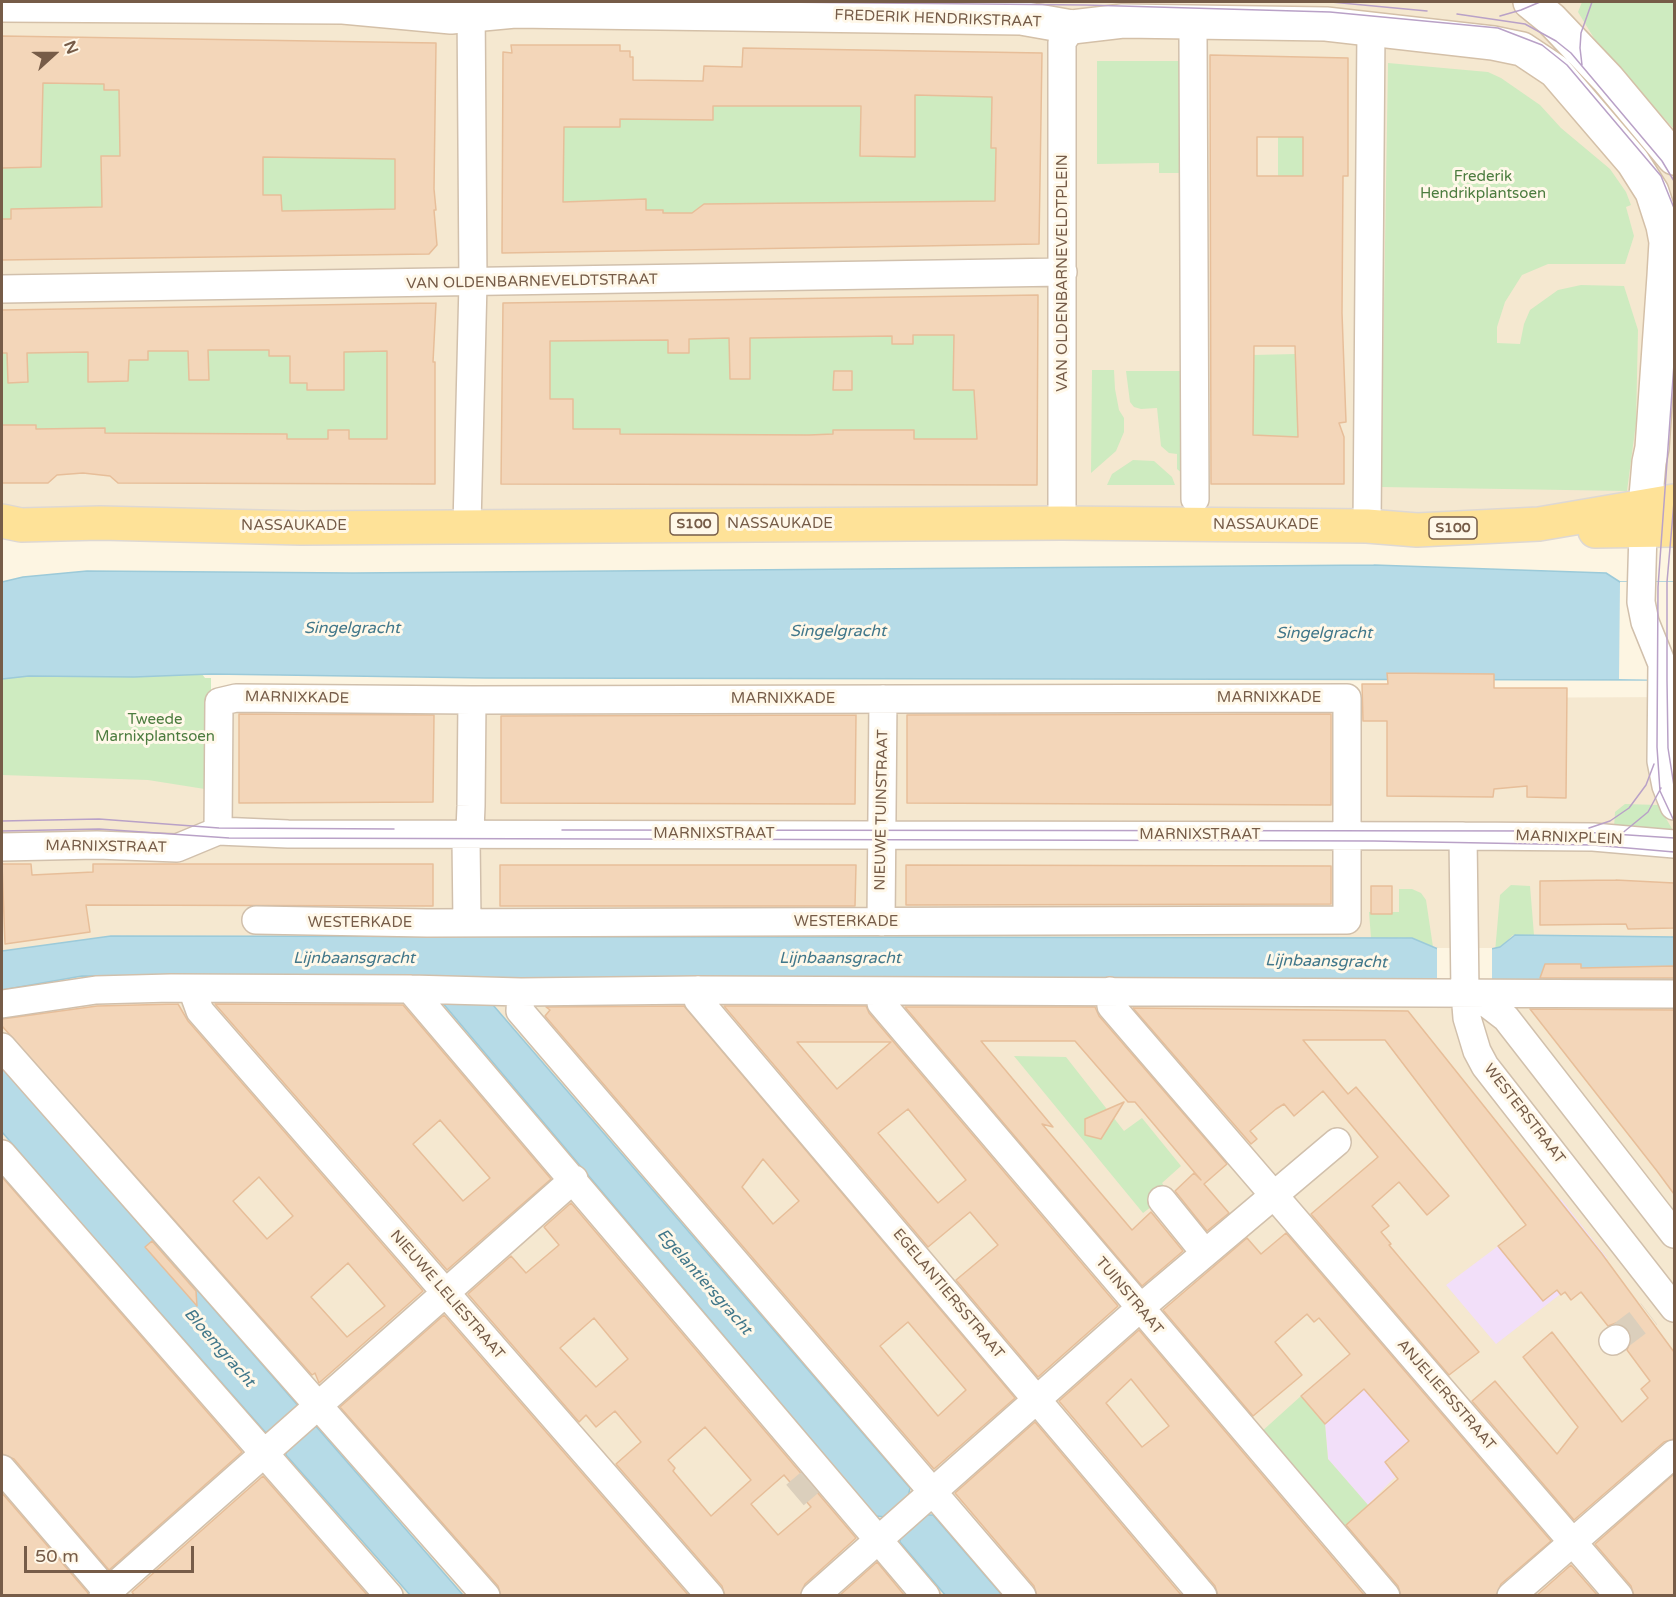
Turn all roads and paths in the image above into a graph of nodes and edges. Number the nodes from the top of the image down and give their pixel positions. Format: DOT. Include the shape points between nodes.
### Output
graph roads {
  1 [pos="2,5"];
  2 [pos="1541,5"];
  3 [pos="471,8"];
  4 [pos="1123,11"];
  5 [pos="1072,27"];
  6 [pos="1371,29"];
  7 [pos="1193,37"];
  8 [pos="1522,49"];
  9 [pos="1674,158"];
  10 [pos="1063,272"];
  11 [pos="473,283"];
  12 [pos="2,289"];
  13 [pos="1196,499"];
  14 [pos="1659,517"];
  15 [pos="1062,523"];
  16 [pos="467,525"];
  17 [pos="1367,526"];
  18 [pos="8,527"];
  19 [pos="883,699"];
  20 [pos="472,700"];
  21 [pos="1674,711"];
  22 [pos="1662,738"];
  23 [pos="1674,806"];
  24 [pos="218,831"];
  25 [pos="469,834"];
  26 [pos="1347,834"];
  27 [pos="882,835"];
  28 [pos="1431,836"];
  29 [pos="1463,836"];
  30 [pos="1674,844"];
  31 [pos="2,847"];
  32 [pos="256,920"];
  33 [pos="881,922"];
  34 [pos="467,923"];
  35 [pos="1465,987"];
  36 [pos="192,989"];
  37 [pos="422,989"];
  38 [pos="698,990"];
  39 [pos="881,991"];
  40 [pos="1110,991"];
  41 [pos="521,992"];
  42 [pos="1674,994"];
  43 [pos="2,1004"];
  44 [pos="2,1047"];
  45 [pos="1337,1142"];
  46 [pos="2,1154"];
  47 [pos="574,1179"];
  48 [pos="1272,1195"];
  49 [pos="1162,1200"];
  50 [pos="1674,1234"];
  51 [pos="1205,1253"];
  52 [pos="446,1294"];
  53 [pos="1664,1307"];
  54 [pos="1139,1308"];
  55 [pos="1037,1399"];
  56 [pos="314,1410"];
  57 [pos="270,1449"];
  58 [pos="1674,1454"];
  59 [pos="2,1469"];
  60 [pos="928,1497"];
  61 [pos="884,1535"];
  62 [pos="1573,1540"];
  63 [pos="107,1594"];
  64 [pos="389,1596"];
  65 [pos="486,1596"];
  66 [pos="710,1596"];
  67 [pos="815,1596"];
  68 [pos="926,1596"];
  69 [pos="1022,1596"];
  70 [pos="1203,1596"];
  71 [pos="1386,1596"];
  72 [pos="1511,1596"];
  73 [pos="1619,1596"];
  1 -- 3 [label="street, FREDERIK HENDRIKSTRAAT" via="343,8 452,17"];
  2 -- 8 [label="street"];
  2 -- 9 [label="street"];
  3 -- 5 [label="street, FREDERIK HENDRIKSTRAAT" via="1009,18"];
  3 -- 11 [label="street"];
  4 -- 5 [label="street, FREDERIK HENDRIKSTRAAT"];
  4 -- 6 [label="street, FREDERIK HENDRIKSTRAAT"];
  5 -- 10 [label="street, VAN OLDENBARNEVELDTPLEIN" via="1062,42"];
  6 -- 8 [label="street"];
  6 -- 17 [label="street"];
  7 -- 13 [label="street"];
  8 -- 14 [label="street" via="1555,71 1633,162 1652,192 1663,226 1666,242 1652,448"];
  10 -- 11 [label="street, VAN OLDENBARNEVELDTSTRAAT"];
  10 -- 15 [label="street, VAN OLDENBARNEVELDTPLEIN"];
  11 -- 12 [label="street, VAN OLDENBARNEVELDTSTRAAT"];
  11 -- 16 [label="street"];
  14 -- 17 [label="main road, NASSAUKADE / S100" via="1591,531 1539,524 1417,530"];
  14 -- 22 [label="street" via="1642,582 1641,602 1645,622 1658,648"];
  15 -- 16 [label="main road, NASSAUKADE / S100"];
  15 -- 17 [label="main road, NASSAUKADE / S100"];
  16 -- 18 [label="main road, NASSAUKADE / S100" via="301,528 100,523"];
  19 -- 20 [label="street, MARNIXKADE"];
  19 -- 26 [label="street, MARNIXKADE" via="1347,698"];
  19 -- 27 [label="street, NIEUWE TUINSTRAAT"];
  20 -- 24 [label="street, MARNIXKADE" via="236,698 219,702"];
  20 -- 25 [label="street"];
  21 -- 22 [label="street"];
  22 -- 23 [label="street" via="1662,769"];
  24 -- 25 [label="street, MARNIXSTRAAT"];
  24 -- 31 [label="street, MARNIXSTRAAT" via="177,848"];
  25 -- 27 [label="street, MARNIXSTRAAT"];
  25 -- 34 [label="street"];
  26 -- 27 [label="street, MARNIXSTRAAT"];
  26 -- 28 [label="street, MARNIXSTRAAT"];
  26 -- 33 [label="street, WESTERKADE" via="1347,920"];
  27 -- 33 [label="street, NIEUWE TUINSTRAAT"];
  28 -- 29 [label="street, MARNIXPLEIN"];
  29 -- 30 [label="street, MARNIXPLEIN" via="1593,837"];
  29 -- 35 [label="street"];
  32 -- 34 [label="street, WESTERKADE"];
  33 -- 34 [label="street, WESTERKADE"];
  35 -- 40 [label="street"];
  35 -- 42 [label="street"];
  35 -- 50 [label="street" via="1506,1018"];
  35 -- 53 [label="street, WESTERSTRAAT" via="1472,1038 1485,1066"];
  36 -- 37 [label="street"];
  36 -- 43 [label="street" via="96,990"];
  36 -- 52 [label="street, NIEUWE LELIESTRAAT" via="200,1011"];
  37 -- 41 [label="street"];
  37 -- 47 [label="street"];
  38 -- 39 [label="street"];
  38 -- 41 [label="street"];
  38 -- 55 [label="street, EGELANTIERSSTRAAT" via="698,1000"];
  39 -- 40 [label="street"];
  39 -- 54 [label="street, TUINSTRAAT" via="882,1002"];
  40 -- 48 [label="street, ANJELIERSSTRAAT" via="1111,1006"];
  41 -- 60 [label="street" via="520,1011"];
  44 -- 56 [label="street"];
  45 -- 48 [label="street"];
  46 -- 57 [label="street"];
  47 -- 52 [label="street"];
  47 -- 61 [label="street"];
  48 -- 51 [label="street"];
  48 -- 62 [label="street, ANJELIERSSTRAAT"];
  49 -- 51 [label="street"];
  51 -- 54 [label="street"];
  52 -- 56 [label="street"];
  52 -- 66 [label="street, NIEUWE LELIESTRAAT"];
  54 -- 55 [label="street"];
  54 -- 71 [label="street, TUINSTRAAT"];
  55 -- 60 [label="street"];
  55 -- 70 [label="street, EGELANTIERSSTRAAT"];
  56 -- 57 [label="street"];
  56 -- 65 [label="street"];
  57 -- 63 [label="street"];
  57 -- 64 [label="street"];
  58 -- 62 [label="street"];
  59 -- 63 [label="street"];
  60 -- 61 [label="street"];
  60 -- 69 [label="street"];
  61 -- 67 [label="street"];
  61 -- 68 [label="street"];
  62 -- 72 [label="street"];
  62 -- 73 [label="street, ANJELIERSSTRAAT"];
}
